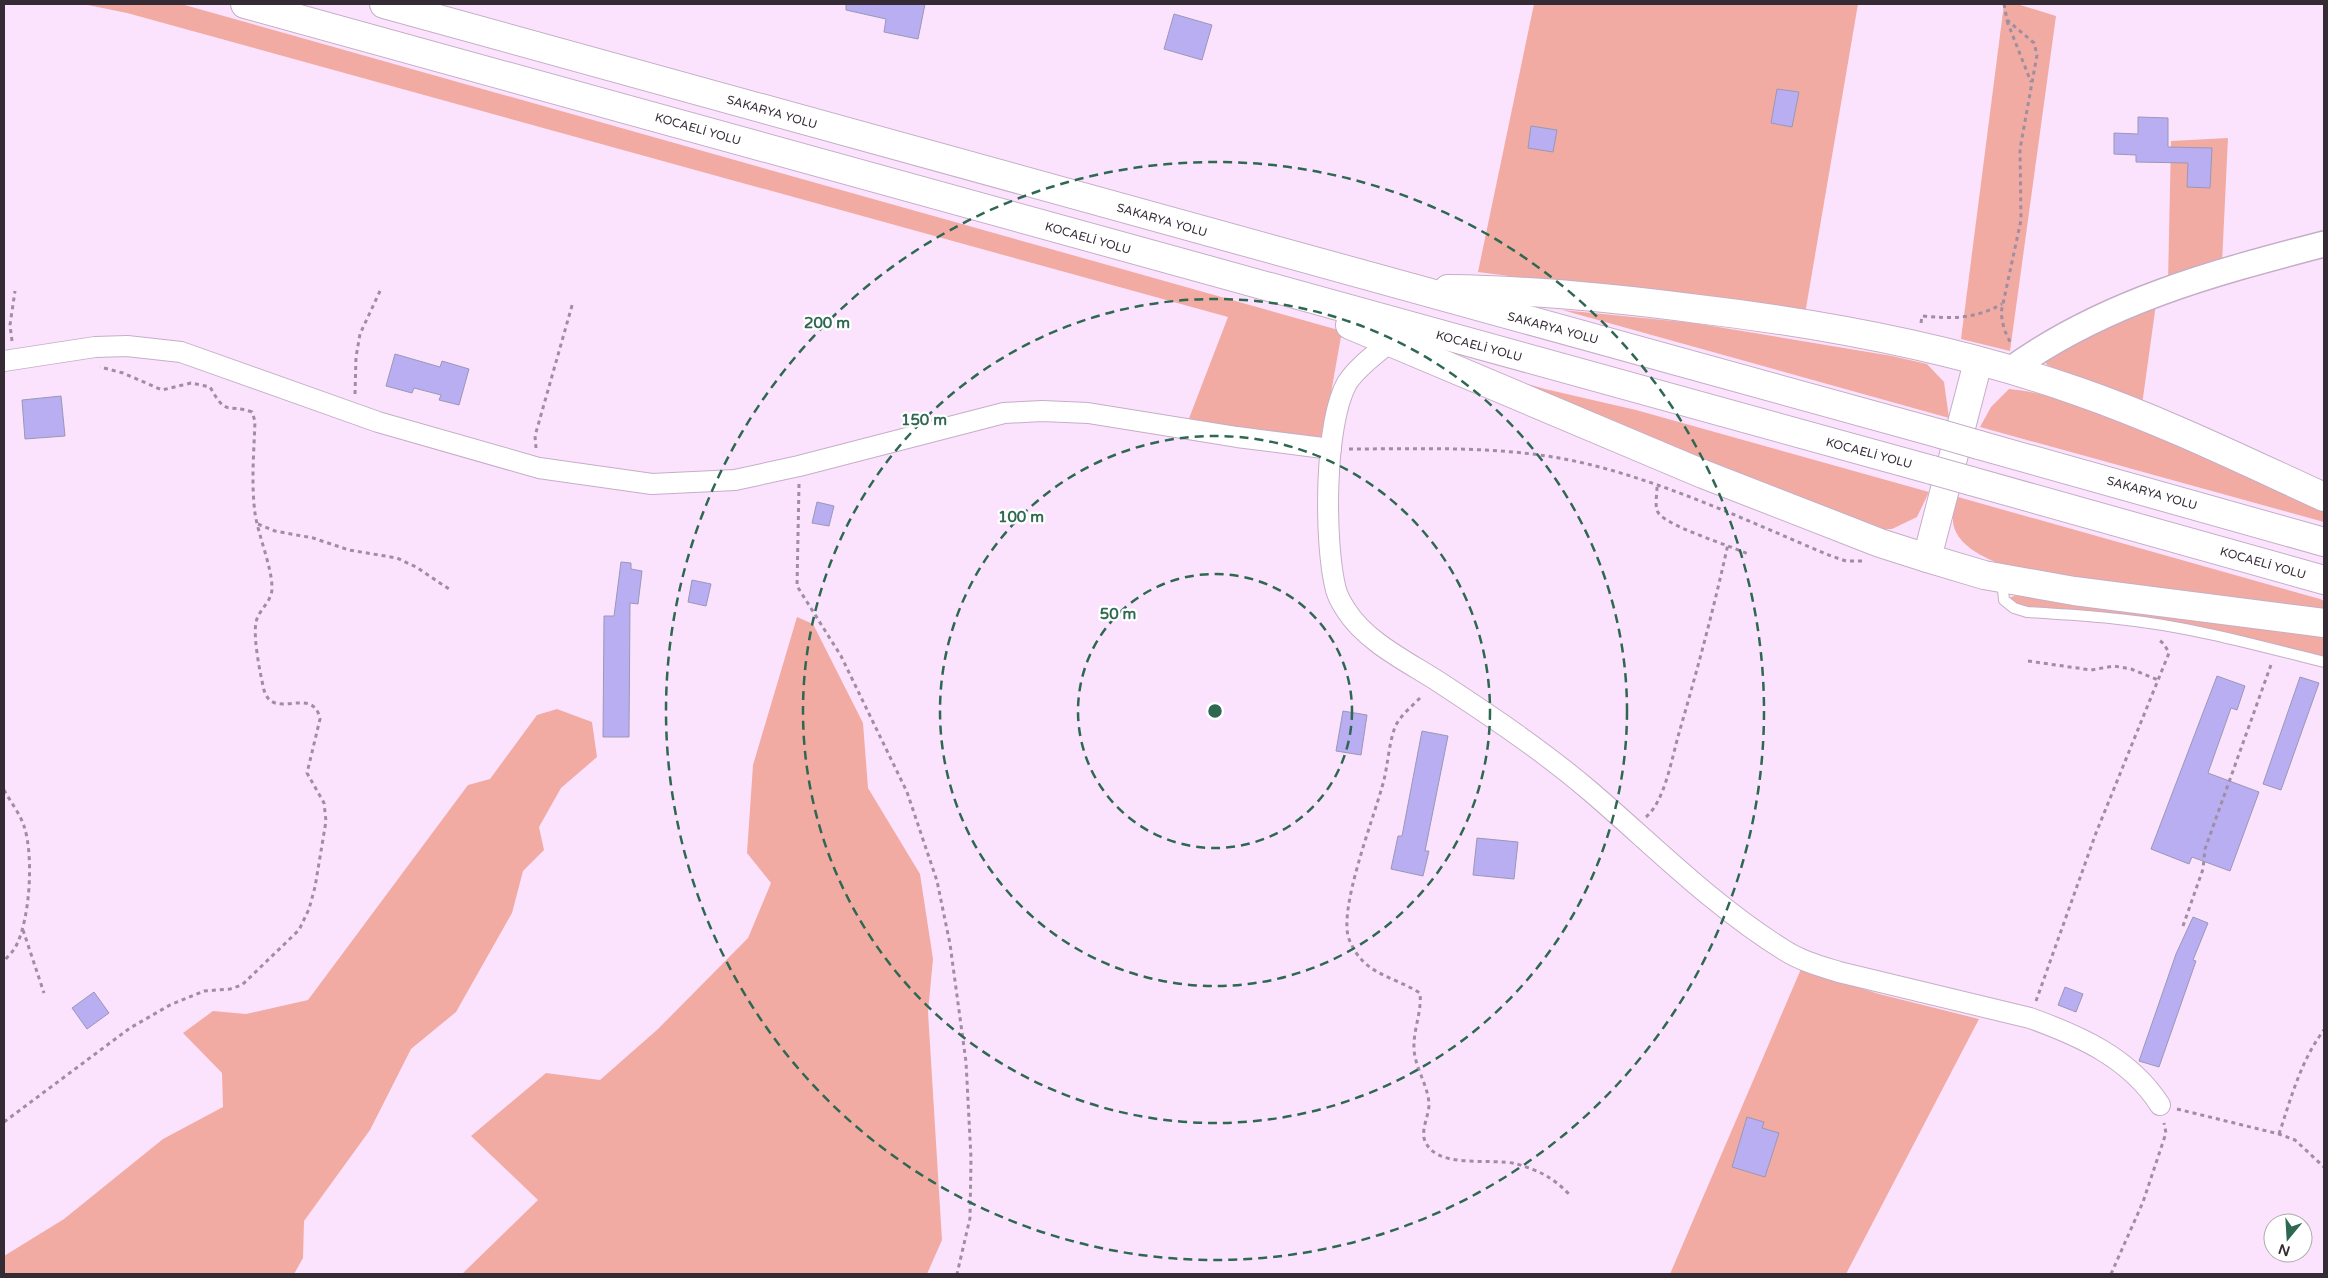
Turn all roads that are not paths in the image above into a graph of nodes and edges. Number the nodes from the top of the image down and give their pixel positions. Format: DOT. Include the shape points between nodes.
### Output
graph roads {
  1 [pos="246,4"];
  2 [pos="384,4"];
  3 [pos="2324,244"];
  4 [pos="1264,287"];
  5 [pos="1409,289"];
  6 [pos="1390,342"];
  7 [pos="9,360"];
  8 [pos="1978,362"];
  9 [pos="2014,366"];
  10 [pos="1330,449"];
  11 [pos="2324,497"];
  12 [pos="2324,542"];
  13 [pos="1926,558"];
  14 [pos="2002,578"];
  15 [pos="2324,580"];
  16 [pos="2324,623"];
  17 [pos="2324,662"];
  18 [pos="2160,1105"];
  1 -- 4 [label="highway, KOCAELİ YOLU"];
  2 -- 5 [label="highway, SAKARYA YOLU"];
  3 -- 9 [label="street" via="2220,271 2115,309 2042,346"];
  4 -- 6 [label="highway"];
  4 -- 15 [label="highway, KOCAELİ YOLU, bridge"];
  5 -- 8 [label="highway" via="1517,290 1640,301 1771,318 1917,346"];
  5 -- 12 [label="highway, SAKARYA YOLU, bridge"];
  6 -- 10 [label="street" via="1348,382 1338,406"];
  6 -- 13 [label="highway" via="1703,474"];
  7 -- 10 [label="street" via="95,347 127,346 174,351 355,414 539,468 652,484 735,480 1004,413 1042,411 1088,413"];
  8 -- 9 [label="highway"];
  8 -- 13 [label="highway"];
  9 -- 11 [label="highway" via="2142,417"];
  10 -- 18 [label="street" via="1328,531 1336,592 1357,625 1383,646 1490,716 1588,789 1742,921 1785,951 1809,963 1877,982 2030,1018 2110,1055 2139,1078"];
  13 -- 14 [label="highway"];
  14 -- 16 [label="highway" via="2074,591"];
  14 -- 17 [label="lane" via="2004,600 2027,612 2119,619 2234,640"];
}
